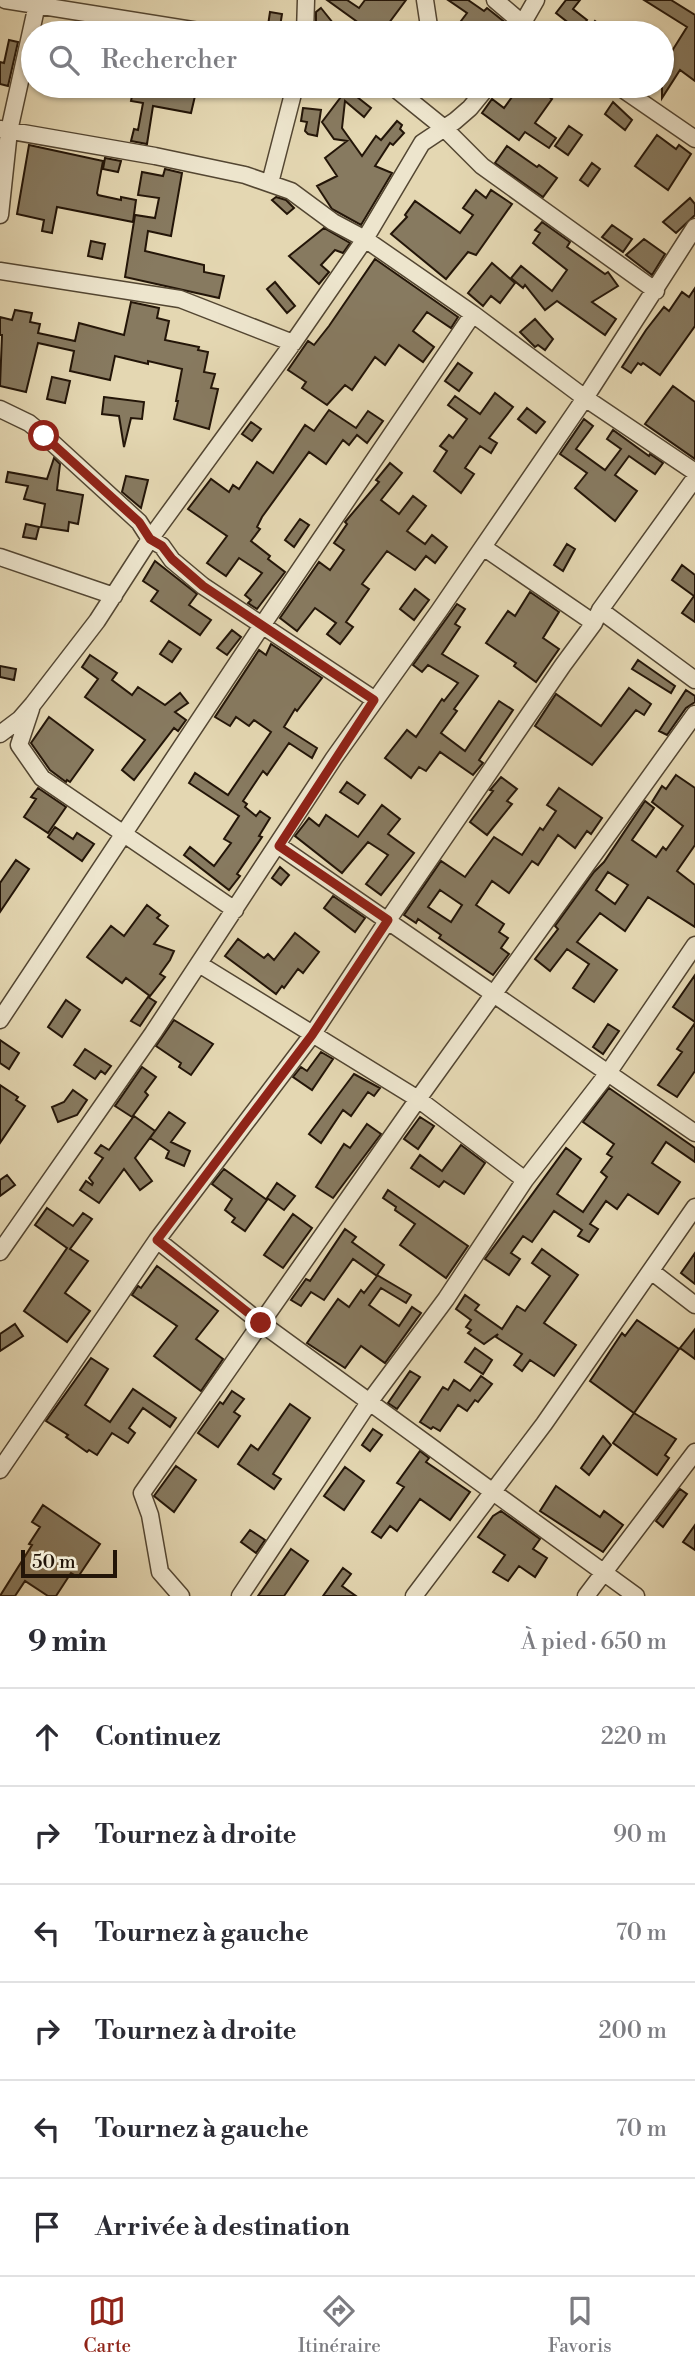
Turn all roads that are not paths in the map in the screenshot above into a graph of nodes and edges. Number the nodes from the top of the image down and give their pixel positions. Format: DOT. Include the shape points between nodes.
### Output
graph roads {
  1 [pos="5,0"];
  2 [pos="306,0"];
  3 [pos="425,0"];
  4 [pos="495,0"];
  5 [pos="536,0"];
  6 [pos="37,2"];
  7 [pos="32,21"];
  8 [pos="144,21"];
  9 [pos="305,21"];
  10 [pos="428,21"];
  11 [pos="513,21"];
  12 [pos="523,21"];
  13 [pos="21,64"];
  14 [pos="292,98"];
  15 [pos="408,98"];
  16 [pos="478,98"];
  17 [pos="636,98"];
  18 [pos="444,128"];
  19 [pos="4,130"];
  20 [pos="695,138"];
  21 [pos="270,183"];
  22 [pos="0,215"];
  23 [pos="695,227"];
  24 [pos="365,239"];
  25 [pos="0,271"];
  26 [pos="656,291"];
  27 [pos="473,314"];
  28 [pos="293,343"];
  29 [pos="586,398"];
  30 [pos="0,409"];
  31 [pos="695,472"];
  32 [pos="695,478"];
  33 [pos="150,539"];
  34 [pos="483,547"];
  35 [pos="0,557"];
  36 [pos="114,596"];
  37 [pos="597,616"];
  38 [pos="263,624"];
  39 [pos="695,680"];
  40 [pos="374,700"];
  41 [pos="33,704"];
  42 [pos="695,714"];
  43 [pos="3,728"];
  44 [pos="124,834"];
  45 [pos="279,846"];
  46 [pos="235,910"];
  47 [pos="388,920"];
  48 [pos="695,945"];
  49 [pos="199,964"];
  50 [pos="495,994"];
  51 [pos="0,1020"];
  52 [pos="312,1035"];
  53 [pos="608,1073"];
  54 [pos="418,1099"];
  55 [pos="695,1133"];
  56 [pos="525,1180"];
  57 [pos="695,1207"];
  58 [pos="157,1240"];
  59 [pos="0,1251"];
  60 [pos="650,1271"];
  61 [pos="695,1305"];
  62 [pos="261,1323"];
  63 [pos="370,1401"];
  64 [pos="695,1452"];
  65 [pos="0,1470"];
  66 [pos="493,1491"];
  67 [pos="604,1572"];
  68 [pos="181,1596"];
  69 [pos="240,1596"];
  70 [pos="414,1596"];
  71 [pos="586,1596"];
  72 [pos="636,1596"];
  1 -- 6 [label="street"];
  2 -- 9 [label="street"];
  3 -- 10 [label="street"];
  4 -- 11 [label="street"];
  5 -- 12 [label="street"];
  6 -- 7 [label="street"];
  6 -- 8 [label="street"];
  13 -- 19 [label="street"];
  14 -- 21 [label="street"];
  15 -- 18 [label="street"];
  16 -- 18 [label="street"];
  17 -- 20 [label="street"];
  18 -- 24 [label="street" via="422,142"];
  18 -- 26 [label="street" via="482,166"];
  19 -- 21 [label="street" via="155,156"];
  19 -- 22 [label="street"];
  21 -- 24 [label="street" via="291,191"];
  23 -- 26 [label="street"];
  24 -- 27 [label="street"];
  24 -- 28 [label="street"];
  25 -- 28 [label="street" via="180,299"];
  26 -- 29 [label="street"];
  27 -- 29 [label="street"];
  27 -- 38 [label="street"];
  28 -- 33 [label="street"];
  29 -- 31 [label="street"];
  29 -- 34 [label="street"];
  30 -- 33 [label="street" via="29,423 139,522"];
  32 -- 37 [label="street"];
  33 -- 36 [label="street"];
  33 -- 38 [label="street" via="203,586"];
  34 -- 37 [label="street"];
  34 -- 40 [label="street"];
  35 -- 36 [label="street"];
  36 -- 41 [label="street"];
  37 -- 39 [label="street"];
  37 -- 47 [label="street"];
  38 -- 40 [label="street"];
  38 -- 44 [label="street"];
  40 -- 45 [label="street"];
  41 -- 43 [label="street"];
  41 -- 44 [label="street" via="19,745 25,756 42,778"];
  42 -- 50 [label="street"];
  44 -- 46 [label="street"];
  44 -- 51 [label="street"];
  45 -- 46 [label="street"];
  45 -- 47 [label="street"];
  46 -- 49 [label="street"];
  47 -- 50 [label="street"];
  47 -- 52 [label="street"];
  48 -- 53 [label="street"];
  49 -- 52 [label="street"];
  49 -- 59 [label="street"];
  50 -- 53 [label="street"];
  50 -- 54 [label="street"];
  52 -- 54 [label="street"];
  52 -- 58 [label="street"];
  53 -- 55 [label="street"];
  53 -- 56 [label="street"];
  54 -- 56 [label="street"];
  54 -- 62 [label="street"];
  56 -- 63 [label="street" via="446,1299"];
  57 -- 60 [label="street"];
  58 -- 62 [label="street"];
  58 -- 65 [label="street"];
  60 -- 61 [label="street"];
  60 -- 66 [label="street"];
  62 -- 63 [label="street"];
  62 -- 68 [label="street" via="142,1493 160,1572"];
  63 -- 66 [label="street"];
  63 -- 69 [label="street"];
  64 -- 67 [label="street"];
  66 -- 67 [label="street"];
  66 -- 70 [label="street"];
  67 -- 71 [label="street"];
  67 -- 72 [label="street"];
}
